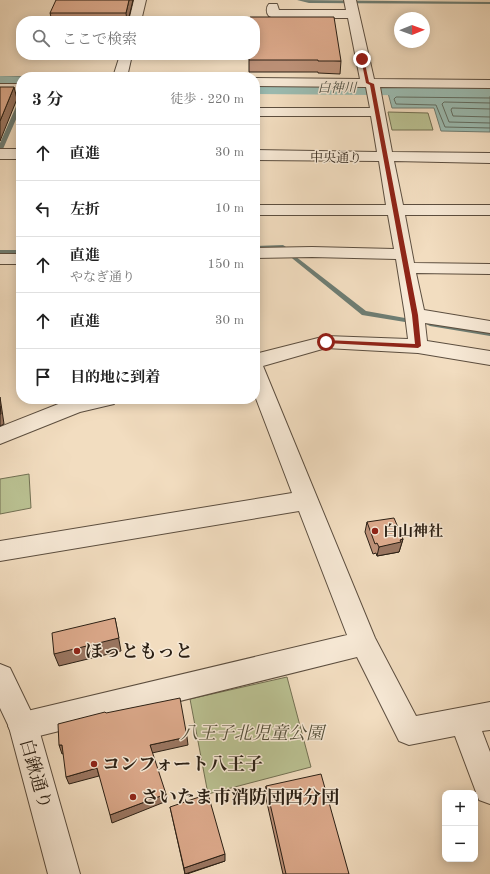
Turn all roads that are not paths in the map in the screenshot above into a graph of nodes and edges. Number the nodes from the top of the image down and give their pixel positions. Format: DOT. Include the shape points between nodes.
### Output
graph roads {
  1 [pos="140,0"];
  2 [pos="350,0"];
  3 [pos="273,6"];
  4 [pos="353,14"];
  5 [pos="136,16"];
  6 [pos="125,60"];
  7 [pos="121,72"];
  8 [pos="0,80"];
  9 [pos="16,80"];
  10 [pos="260,82"];
  11 [pos="490,84"];
  12 [pos="371,86"];
  13 [pos="0,88"];
  14 [pos="16,88"];
  15 [pos="260,90"];
  16 [pos="260,112"];
  17 [pos="377,112"];
  18 [pos="0,154"];
  19 [pos="16,154"];
  20 [pos="260,156"];
  21 [pos="386,158"];
  22 [pos="490,158"];
  23 [pos="396,209"];
  24 [pos="260,210"];
  25 [pos="490,210"];
  26 [pos="260,254"];
  27 [pos="0,259"];
  28 [pos="16,259"];
  29 [pos="405,261"];
  30 [pos="490,269"];
  31 [pos="415,315"];
  32 [pos="490,327"];
  33 [pos="418,346"];
  34 [pos="490,358"];
  35 [pos="260,360"];
  36 [pos="260,382"];
  37 [pos="81,404"];
  38 [pos="0,436"];
  39 [pos="307,500"];
  40 [pos="0,551"];
  41 [pos="364,643"];
  42 [pos="0,676"];
  43 [pos="476,718"];
  44 [pos="23,726"];
  45 [pos="490,789"];
  46 [pos="64,874"];
  1 -- 5 [label="street"];
  2 -- 4 [label="street"];
  3 -- 4 [label="street" via="273,14"];
  4 -- 12 [label="street"];
  6 -- 7 [label="street"];
  8 -- 9 [label="street"];
  10 -- 12 [label="street"];
  11 -- 12 [label="street"];
  12 -- 15 [label="street"];
  12 -- 17 [label="street"];
  13 -- 14 [label="street"];
  16 -- 17 [label="street"];
  17 -- 21 [label="street"];
  18 -- 19 [label="street"];
  20 -- 21 [label="street, 中央通り"];
  21 -- 22 [label="street, 中央通り"];
  21 -- 23 [label="street"];
  23 -- 24 [label="street"];
  23 -- 25 [label="street"];
  23 -- 29 [label="street"];
  26 -- 29 [label="street" via="312,252"];
  27 -- 28 [label="street"];
  29 -- 30 [label="street"];
  29 -- 31 [label="street"];
  31 -- 32 [label="street"];
  31 -- 33 [label="street"];
  33 -- 34 [label="street"];
  33 -- 35 [label="street" via="326,342"];
  36 -- 39 [label="street"];
  37 -- 38 [label="street"];
  39 -- 40 [label="street"];
  39 -- 41 [label="street"];
  41 -- 43 [label="street" via="409,731"];
  41 -- 44 [label="street"];
  42 -- 44 [label="street, 白鍬通り"];
  43 -- 45 [label="street"];
  44 -- 46 [label="street, 白鍬通り"];
}
